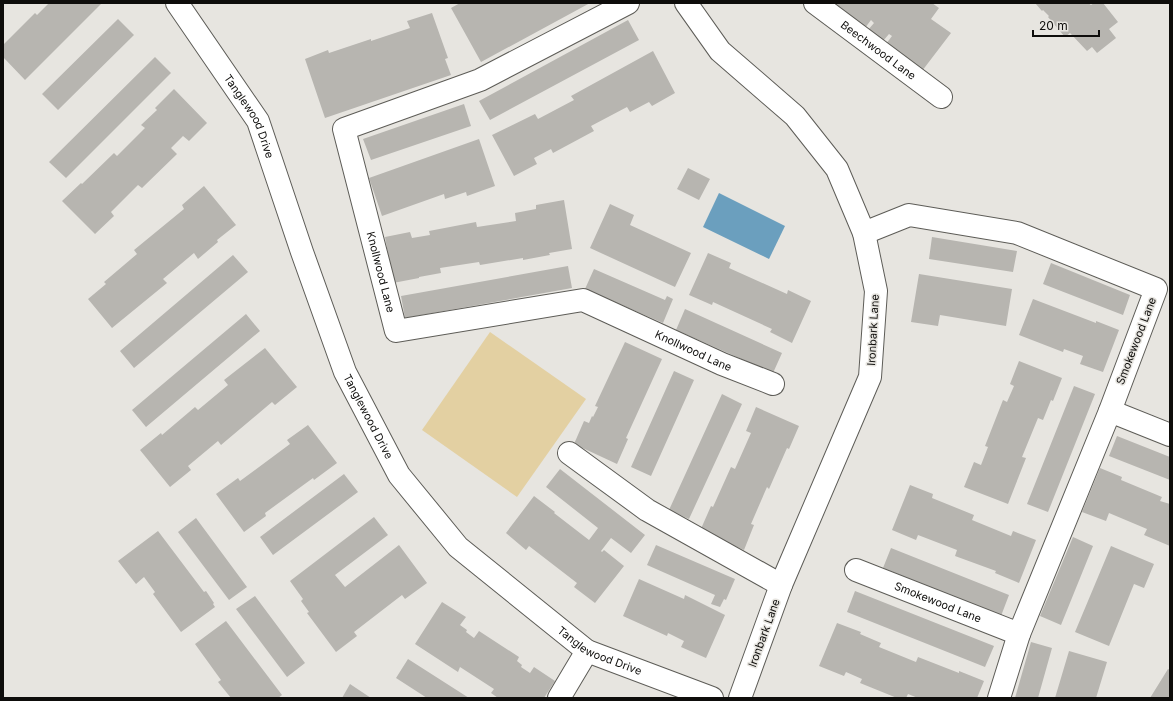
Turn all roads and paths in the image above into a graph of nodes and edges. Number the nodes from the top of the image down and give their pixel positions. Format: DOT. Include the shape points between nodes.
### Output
graph roads {
  1 [pos="177,3"];
  2 [pos="628,3"];
  3 [pos="686,3"];
  4 [pos="815,3"];
  5 [pos="941,97"];
  6 [pos="864,233"];
  7 [pos="773,384"];
  8 [pos="1110,410"];
  9 [pos="1170,435"];
  10 [pos="570,452"];
  11 [pos="856,570"];
  12 [pos="782,585"];
  13 [pos="1019,634"];
  14 [pos="587,651"];
  15 [pos="559,698"];
  16 [pos="712,698"];
  17 [pos="740,698"];
  18 [pos="999,698"];
  1 -- 14 [label="street, Tanglewood Drive" via="258,121 345,372 399,475 458,547"];
  2 -- 7 [label="street, Knollwood Lane" via="480,80 344,129 396,331 583,300 722,364"];
  3 -- 6 [label="street, Ironbark Lane" via="720,51 795,116 837,169"];
  4 -- 5 [label="street, Beechwood Lane"];
  6 -- 8 [label="street, Smokewood Lane" via="909,215 1017,233 1156,289"];
  6 -- 12 [label="street, Ironbark Lane" via="876,291 870,377"];
  8 -- 9 [label="street"];
  8 -- 13 [label="street, Smokewood Lane"];
  10 -- 12 [label="street" via="647,510"];
  11 -- 13 [label="street, Smokewood Lane"];
  12 -- 17 [label="street, Ironbark Lane"];
  13 -- 18 [label="street, Smokewood Lane"];
  14 -- 15 [label="street"];
  14 -- 16 [label="street, Tanglewood Drive"];
}
